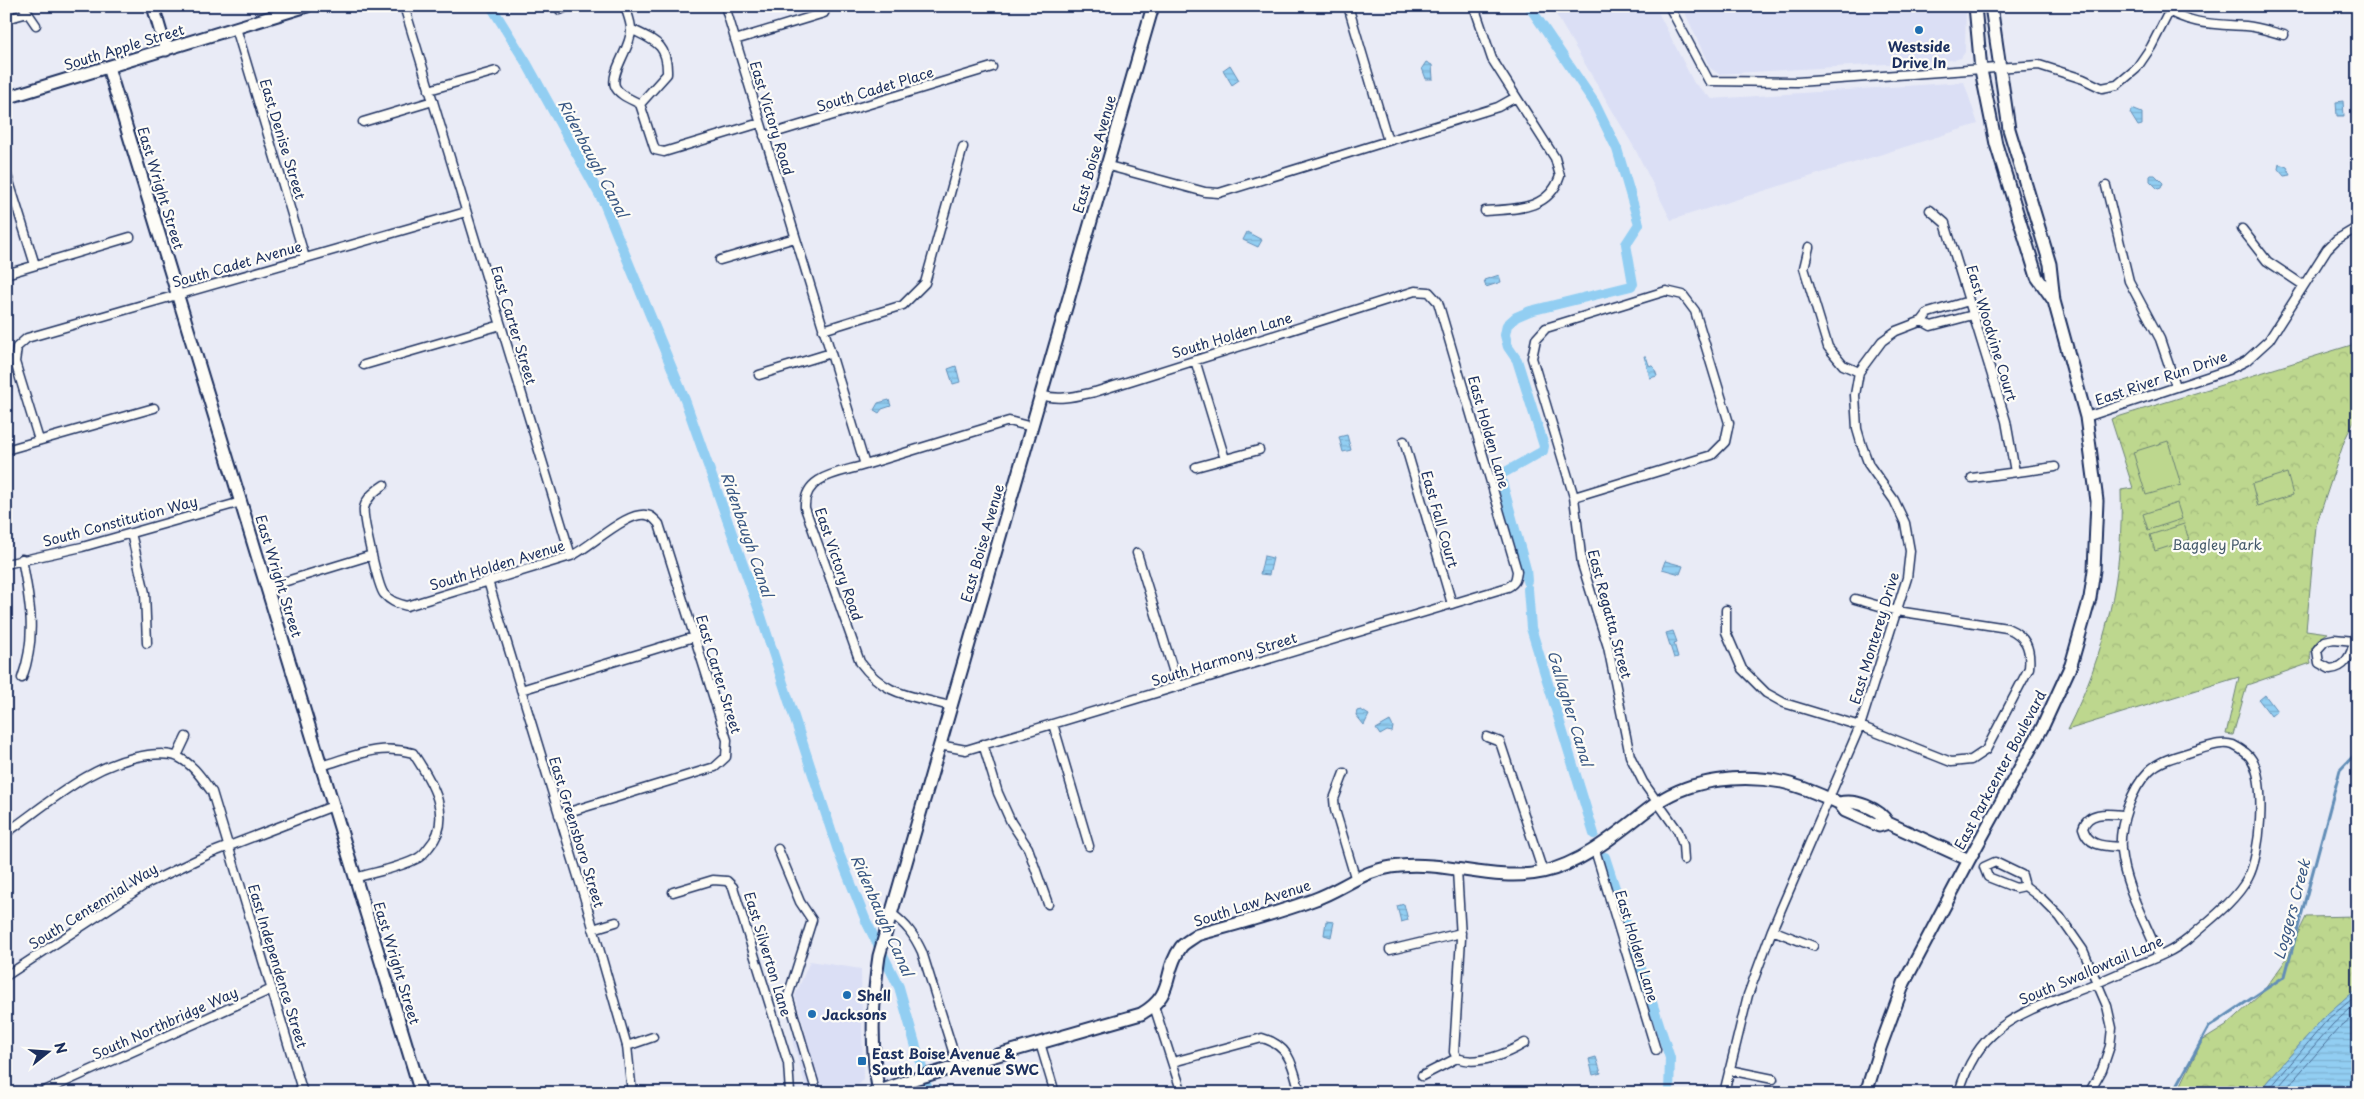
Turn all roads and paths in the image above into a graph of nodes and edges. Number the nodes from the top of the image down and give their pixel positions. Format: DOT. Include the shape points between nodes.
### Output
graph roads {
  1 [pos="153,6"];
  2 [pos="307,6"];
  3 [pos="404,6"];
  4 [pos="569,6"];
  5 [pos="625,6"];
  6 [pos="725,6"];
  7 [pos="827,6"];
  8 [pos="1153,6"];
  9 [pos="1348,6"];
  10 [pos="1474,6"];
  11 [pos="1669,6"];
  12 [pos="1975,6"];
  13 [pos="1991,6"];
  14 [pos="2160,6"];
  15 [pos="2170,9"];
  16 [pos="25,10"];
  17 [pos="560,10"];
  18 [pos="6,19"];
  19 [pos="36,24"];
  20 [pos="236,28"];
  21 [pos="632,29"];
  22 [pos="2284,34"];
  23 [pos="735,40"];
  24 [pos="166,50"];
  25 [pos="108,67"];
  26 [pos="992,67"];
  27 [pos="1999,68"];
  28 [pos="496,70"];
  29 [pos="1981,70"];
  30 [pos="429,90"];
  31 [pos="1516,97"];
  32 [pos="6,98"];
  33 [pos="433,101"];
  34 [pos="640,104"];
  35 [pos="362,122"];
  36 [pos="760,123"];
  37 [pos="764,136"];
  38 [pos="1388,141"];
  39 [pos="963,147"];
  40 [pos="1105,165"];
  41 [pos="6,172"];
  42 [pos="2106,186"];
  43 [pos="1930,210"];
  44 [pos="1485,211"];
  45 [pos="466,212"];
  46 [pos="2358,228"];
  47 [pos="2242,229"];
  48 [pos="130,237"];
  49 [pos="795,238"];
  50 [pos="1810,247"];
  51 [pos="305,258"];
  52 [pos="720,260"];
  53 [pos="35,265"];
  54 [pos="6,274"];
  55 [pos="2303,285"];
  56 [pos="1429,292"];
  57 [pos="177,294"];
  58 [pos="1969,301"];
  59 [pos="2054,301"];
  60 [pos="1973,315"];
  61 [pos="1922,321"];
  62 [pos="501,325"];
  63 [pos="823,330"];
  64 [pos="831,353"];
  65 [pos="1195,360"];
  66 [pos="364,365"];
  67 [pos="1859,372"];
  68 [pos="759,375"];
  69 [pos="2176,386"];
  70 [pos="1041,395"];
  71 [pos="154,408"];
  72 [pos="2086,417"];
  73 [pos="1032,427"];
  74 [pos="39,440"];
  75 [pos="1404,441"];
  76 [pos="6,450"];
  77 [pos="1260,450"];
  78 [pos="1225,459"];
  79 [pos="865,465"];
  80 [pos="1196,467"];
  81 [pos="2055,467"];
  82 [pos="2015,472"];
  83 [pos="1972,478"];
  84 [pos="384,485"];
  85 [pos="1574,497"];
  86 [pos="241,502"];
  87 [pos="651,516"];
  88 [pos="131,533"];
  89 [pos="1137,553"];
  90 [pos="372,555"];
  91 [pos="571,556"];
  92 [pos="22,559"];
  93 [pos="6,564"];
  94 [pos="488,581"];
  95 [pos="1514,583"];
  96 [pos="267,587"];
  97 [pos="1855,599"];
  98 [pos="1452,604"];
  99 [pos="1726,610"];
  100 [pos="1897,611"];
  101 [pos="2358,630"];
  102 [pos="694,637"];
  103 [pos="2354,641"];
  104 [pos="147,643"];
  105 [pos="22,678"];
  106 [pos="1178,686"];
  107 [pos="521,690"];
  108 [pos="950,706"];
  109 [pos="1053,724"];
  110 [pos="1860,726"];
  111 [pos="186,737"];
  112 [pos="1487,737"];
  113 [pos="983,744"];
  114 [pos="939,745"];
  115 [pos="177,756"];
  116 [pos="321,766"];
  117 [pos="1344,773"];
  118 [pos="1827,798"];
  119 [pos="1658,803"];
  120 [pos="333,806"];
  121 [pos="560,815"];
  122 [pos="2125,815"];
  123 [pos="6,833"];
  124 [pos="1089,846"];
  125 [pos="228,847"];
  126 [pos="2121,847"];
  127 [pos="778,849"];
  128 [pos="1595,850"];
  129 [pos="1684,860"];
  130 [pos="1968,860"];
  131 [pos="1984,867"];
  132 [pos="1457,870"];
  133 [pos="1544,872"];
  134 [pos="355,878"];
  135 [pos="1355,878"];
  136 [pos="2025,886"];
  137 [pos="672,892"];
  138 [pos="1048,904"];
  139 [pos="892,914"];
  140 [pos="616,922"];
  141 [pos="593,929"];
  142 [pos="1772,930"];
  143 [pos="1461,934"];
  144 [pos="1813,946"];
  145 [pos="1390,950"];
  146 [pos="2159,956"];
  147 [pos="6,976"];
  148 [pos="2097,983"];
  149 [pos="272,989"];
  150 [pos="1154,1006"];
  151 [pos="653,1037"];
  152 [pos="1040,1043"];
  153 [pos="1525,1044"];
  154 [pos="627,1046"];
  155 [pos="1656,1050"];
  156 [pos="1457,1058"];
  157 [pos="1174,1062"];
  158 [pos="958,1067"];
  159 [pos="1729,1070"];
  160 [pos="1422,1076"];
  161 [pos="1773,1080"];
  162 [pos="877,1092"];
  163 [pos="40,1093"];
  164 [pos="303,1093"];
  165 [pos="421,1093"];
  166 [pos="632,1093"];
  167 [pos="790,1093"];
  168 [pos="817,1093"];
  169 [pos="1055,1093"];
  170 [pos="1182,1093"];
  171 [pos="1300,1093"];
  172 [pos="1724,1093"];
  173 [pos="1866,1093"];
  174 [pos="1958,1093"];
  175 [pos="2089,1093"];
  1 -- 24 [label="street"];
  2 -- 20 [label="street, South Apple Street"];
  3 -- 30 [label="street, East Carter Street"];
  4 -- 17 [label="street"];
  5 -- 21 [label="street"];
  6 -- 23 [label="street, East Victory Road"];
  7 -- 23 [label="street" via="824,13"];
  8 -- 40 [label="street, East Boise Avenue"];
  9 -- 38 [label="street"];
  10 -- 31 [label="street" via="1492,59"];
  11 -- 29 [label="street" via="1709,82 1797,82"];
  12 -- 29 [label="street, East Parkcenter Boulevard"];
  13 -- 27 [label="street, East Parkcenter Boulevard"];
  14 -- 15 [label="street"];
  15 -- 22 [label="street" via="2190,22 2248,26"];
  15 -- 27 [label="street" via="2136,69 2117,85 2102,88 2039,65"];
  16 -- 18 [label="street"];
  16 -- 19 [label="street"];
  20 -- 24 [label="street, South Apple Street"];
  20 -- 51 [label="street, East Denise Street"];
  21 -- 34 [label="street" via="614,85"];
  21 -- 34 [label="street" via="655,41 668,59 667,74"];
  23 -- 36 [label="street, East Victory Road"];
  24 -- 25 [label="street, South Apple Street"];
  25 -- 32 [label="street, South Apple Street"];
  25 -- 57 [label="street, East Wright Street"];
  26 -- 37 [label="street, South Cadet Place"];
  27 -- 29 [label="street"];
  27 -- 59 [label="street, East Parkcenter Boulevard" via="2010,129 2050,264"];
  28 -- 30 [label="street"];
  29 -- 59 [label="street, East Parkcenter Boulevard" via="1996,144 2036,277"];
  30 -- 33 [label="street, East Carter Street"];
  31 -- 38 [label="street" via="1498,107"];
  31 -- 44 [label="street" via="1555,158 1560,176 1550,196 1540,202 1516,209"];
  33 -- 35 [label="street"];
  33 -- 45 [label="street, East Carter Street"];
  34 -- 36 [label="street" via="655,150 664,152"];
  36 -- 37 [label="street, East Victory Road"];
  37 -- 49 [label="street, East Victory Road"];
  38 -- 40 [label="street" via="1219,194"];
  39 -- 63 [label="street" via="924,283 903,305"];
  40 -- 70 [label="street, East Boise Avenue"];
  41 -- 53 [label="street"];
  42 -- 69 [label="street" via="2129,281 2160,340"];
  43 -- 58 [label="street, East Woodvine Court" via="1945,223"];
  45 -- 51 [label="street, South Cadet Avenue"];
  45 -- 62 [label="street, East Carter Street"];
  46 -- 55 [label="street, East River Run Drive" via="2331,244"];
  47 -- 55 [label="street" via="2267,261"];
  48 -- 53 [label="street"];
  49 -- 52 [label="street"];
  49 -- 63 [label="street, East Victory Road"];
  50 -- 67 [label="street" via="1804,268 1828,347 1843,364"];
  51 -- 57 [label="street, South Cadet Avenue"];
  53 -- 54 [label="street"];
  55 -- 69 [label="street, East River Run Drive" via="2269,340 2246,362"];
  56 -- 65 [label="street, South Holden Lane" via="1415,291"];
  56 -- 95 [label="street, East Holden Lane" via="1438,302 1444,320 1516,571"];
  57 -- 74 [label="street, South Cadet Avenue" via="27,338 17,347 16,362"];
  57 -- 86 [label="street, East Wright Street"];
  58 -- 60 [label="street, East Woodvine Court"];
  58 -- 61 [label="street, East Monterey Drive" via="1928,313"];
  59 -- 72 [label="street, East Parkcenter Boulevard"];
  60 -- 61 [label="street, East Monterey Drive" via="1931,326"];
  60 -- 82 [label="street, East Woodvine Court" via="2006,421"];
  61 -- 67 [label="street, East Monterey Drive" via="1896,331 1882,341"];
  62 -- 66 [label="street"];
  62 -- 91 [label="street, East Carter Street"];
  63 -- 64 [label="street, East Victory Road"];
  64 -- 68 [label="street"];
  64 -- 79 [label="street, East Victory Road"];
  65 -- 70 [label="street, South Holden Lane" via="1069,398"];
  65 -- 78 [label="street"];
  67 -- 100 [label="street, East Monterey Drive" via="1855,395 1857,429 1869,465 1894,500 1905,523 1910,552 1907,578"];
  69 -- 72 [label="street, East River Run Drive"];
  70 -- 73 [label="street, East Boise Avenue"];
  71 -- 74 [label="street"];
  72 -- 130 [label="street, East Parkcenter Boulevard" via="2097,501 2090,598 2071,666 2042,728"];
  73 -- 79 [label="street" via="1009,421"];
  73 -- 108 [label="street, East Boise Avenue"];
  74 -- 76 [label="street"];
  75 -- 98 [label="street, East Fall Court"];
  77 -- 78 [label="street"];
  78 -- 80 [label="street"];
  79 -- 108 [label="street, East Victory Road" via="812,484 804,499 808,517 860,662 872,678 890,691"];
  81 -- 82 [label="street"];
  82 -- 83 [label="street"];
  84 -- 90 [label="street, South Holden Avenue" via="369,496 363,509"];
  85 -- 85 [label="street, East Regatta Street" via="1532,358 1536,339 1546,328 1638,300 1666,292 1683,295 1695,311 1729,423 1725,442 1712,455"];
  85 -- 119 [label="street, East Regatta Street" via="1582,564 1608,648 1624,734 1636,770"];
  86 -- 88 [label="street, South Constitution Way"];
  86 -- 96 [label="street, East Wright Street"];
  87 -- 91 [label="street, South Holden Avenue" via="641,514 626,520"];
  87 -- 102 [label="street, East Carter Street" via="659,524"];
  88 -- 92 [label="street, South Constitution Way"];
  88 -- 104 [label="street" via="144,586"];
  89 -- 106 [label="street"];
  90 -- 94 [label="street, South Holden Avenue" via="382,592 394,603 407,606"];
  90 -- 96 [label="street"];
  91 -- 94 [label="street, South Holden Avenue"];
  92 -- 93 [label="street, South Constitution Way"];
  92 -- 105 [label="street" via="31,606 32,632 29,660"];
  94 -- 107 [label="street, East Greensboro Street"];
  95 -- 98 [label="street, South Harmony Street"];
  96 -- 116 [label="street, East Wright Street"];
  97 -- 100 [label="street"];
  98 -- 106 [label="street, South Harmony Street"];
  99 -- 110 [label="street" via="1730,645 1742,669 1753,681 1784,703"];
  100 -- 110 [label="street, East Monterey Drive"];
  100 -- 110 [label="street" via="2007,628 2026,641 2030,653 2029,668 1986,750 1971,760 1951,762"];
  101 -- 103 [label="street"];
  102 -- 107 [label="street"];
  102 -- 121 [label="street, East Carter Street" via="727,740 726,757 715,766"];
  103 -- 103 [label="street" via="2343,665 2330,669 2319,663 2317,650 2325,641"];
  106 -- 109 [label="street, South Harmony Street"];
  107 -- 121 [label="street, East Greensboro Street"];
  108 -- 114 [label="street, East Boise Avenue"];
  109 -- 113 [label="street, South Harmony Street"];
  109 -- 124 [label="street"];
  110 -- 118 [label="street, East Monterey Drive"];
  111 -- 115 [label="street"];
  112 -- 133 [label="street" via="1500,742"];
  113 -- 114 [label="street, South Harmony Street" via="966,750"];
  113 -- 138 [label="street" via="998,793 1028,848"];
  114 -- 139 [label="street, East Boise Avenue"];
  115 -- 123 [label="street" via="160,754 113,763 89,774"];
  115 -- 125 [label="street, East Independence Street" via="197,770 212,792"];
  116 -- 120 [label="street, East Wright Street"];
  116 -- 134 [label="street" via="377,749 395,748 413,753 436,793 441,824 437,838 420,858"];
  117 -- 135 [label="street" via="1334,799 1335,810"];
  118 -- 119 [label="street, South Law Avenue" via="1781,782 1743,779 1692,785"];
  118 -- 130 [label="street, South Law Avenue" via="1839,803 1850,800 1883,814 1888,823"];
  118 -- 142 [label="street, East Monterey Drive"];
  119 -- 128 [label="street, South Law Avenue"];
  119 -- 129 [label="street, East Regatta Street" via="1678,831"];
  120 -- 125 [label="street, South Centennial Way"];
  120 -- 134 [label="street, East Wright Street"];
  121 -- 141 [label="street, East Greensboro Street"];
  122 -- 126 [label="street"];
  122 -- 126 [label="street" via="2099,814 2090,817 2083,828 2085,836 2092,842"];
  122 -- 146 [label="street, South Swallowtail Lane" via="2149,771 2174,757 2214,745 2231,744 2251,759 2258,774 2260,830 2256,861 2248,879 2180,946"];
  125 -- 147 [label="street, South Centennial Way" via="148,883"];
  125 -- 149 [label="street, East Independence Street"];
  126 -- 146 [label="street" via="2127,877"];
  127 -- 168 [label="street" via="800,902 812,920 788,996"];
  128 -- 133 [label="street, South Law Avenue"];
  128 -- 155 [label="street, East Holden Lane"];
  130 -- 131 [label="street"];
  130 -- 173 [label="street, East Parkcenter Boulevard" via="1904,983"];
  131 -- 136 [label="street" via="1988,877 2016,888"];
  131 -- 136 [label="street" via="1995,862 2022,875"];
  132 -- 133 [label="street, South Law Avenue" via="1505,875"];
  132 -- 135 [label="street, South Law Avenue" via="1399,866"];
  132 -- 143 [label="street"];
  134 -- 165 [label="street, East Wright Street"];
  135 -- 150 [label="street, South Law Avenue" via="1315,900 1197,936 1182,946 1166,990"];
  136 -- 148 [label="street" via="2060,917 2083,950"];
  137 -- 167 [label="street, East Silverton Lane" via="713,880 727,881 733,887 788,1063"];
  139 -- 158 [label="street" via="905,923 918,944"];
  139 -- 162 [label="street, East Boise Avenue" via="879,956 874,991 872,1029"];
  140 -- 141 [label="street"];
  141 -- 154 [label="street, East Greensboro Street"];
  142 -- 144 [label="street"];
  142 -- 159 [label="street, East Monterey Drive" via="1748,994"];
  143 -- 145 [label="street"];
  143 -- 156 [label="street" via="1452,1045"];
  146 -- 148 [label="street, South Swallowtail Lane"];
  148 -- 174 [label="street, South Swallowtail Lane" via="2022,1012 1999,1027 1981,1044"];
  148 -- 175 [label="street" via="2112,1028 2102,1070"];
  149 -- 163 [label="street, South Northbridge Way"];
  149 -- 164 [label="street, East Independence Street"];
  150 -- 152 [label="street" via="1141,1014"];
  150 -- 157 [label="street"];
  151 -- 154 [label="street"];
  152 -- 158 [label="street"];
  152 -- 169 [label="street"];
  153 -- 156 [label="street" via="1509,1052 1471,1061"];
  154 -- 166 [label="street, East Greensboro Street"];
  156 -- 160 [label="street"];
  157 -- 170 [label="street"];
  157 -- 171 [label="street" via="1262,1038 1276,1042 1285,1051 1292,1062"];
  158 -- 162 [label="street"];
  159 -- 161 [label="street"];
  159 -- 172 [label="street, East Monterey Drive"];
}
